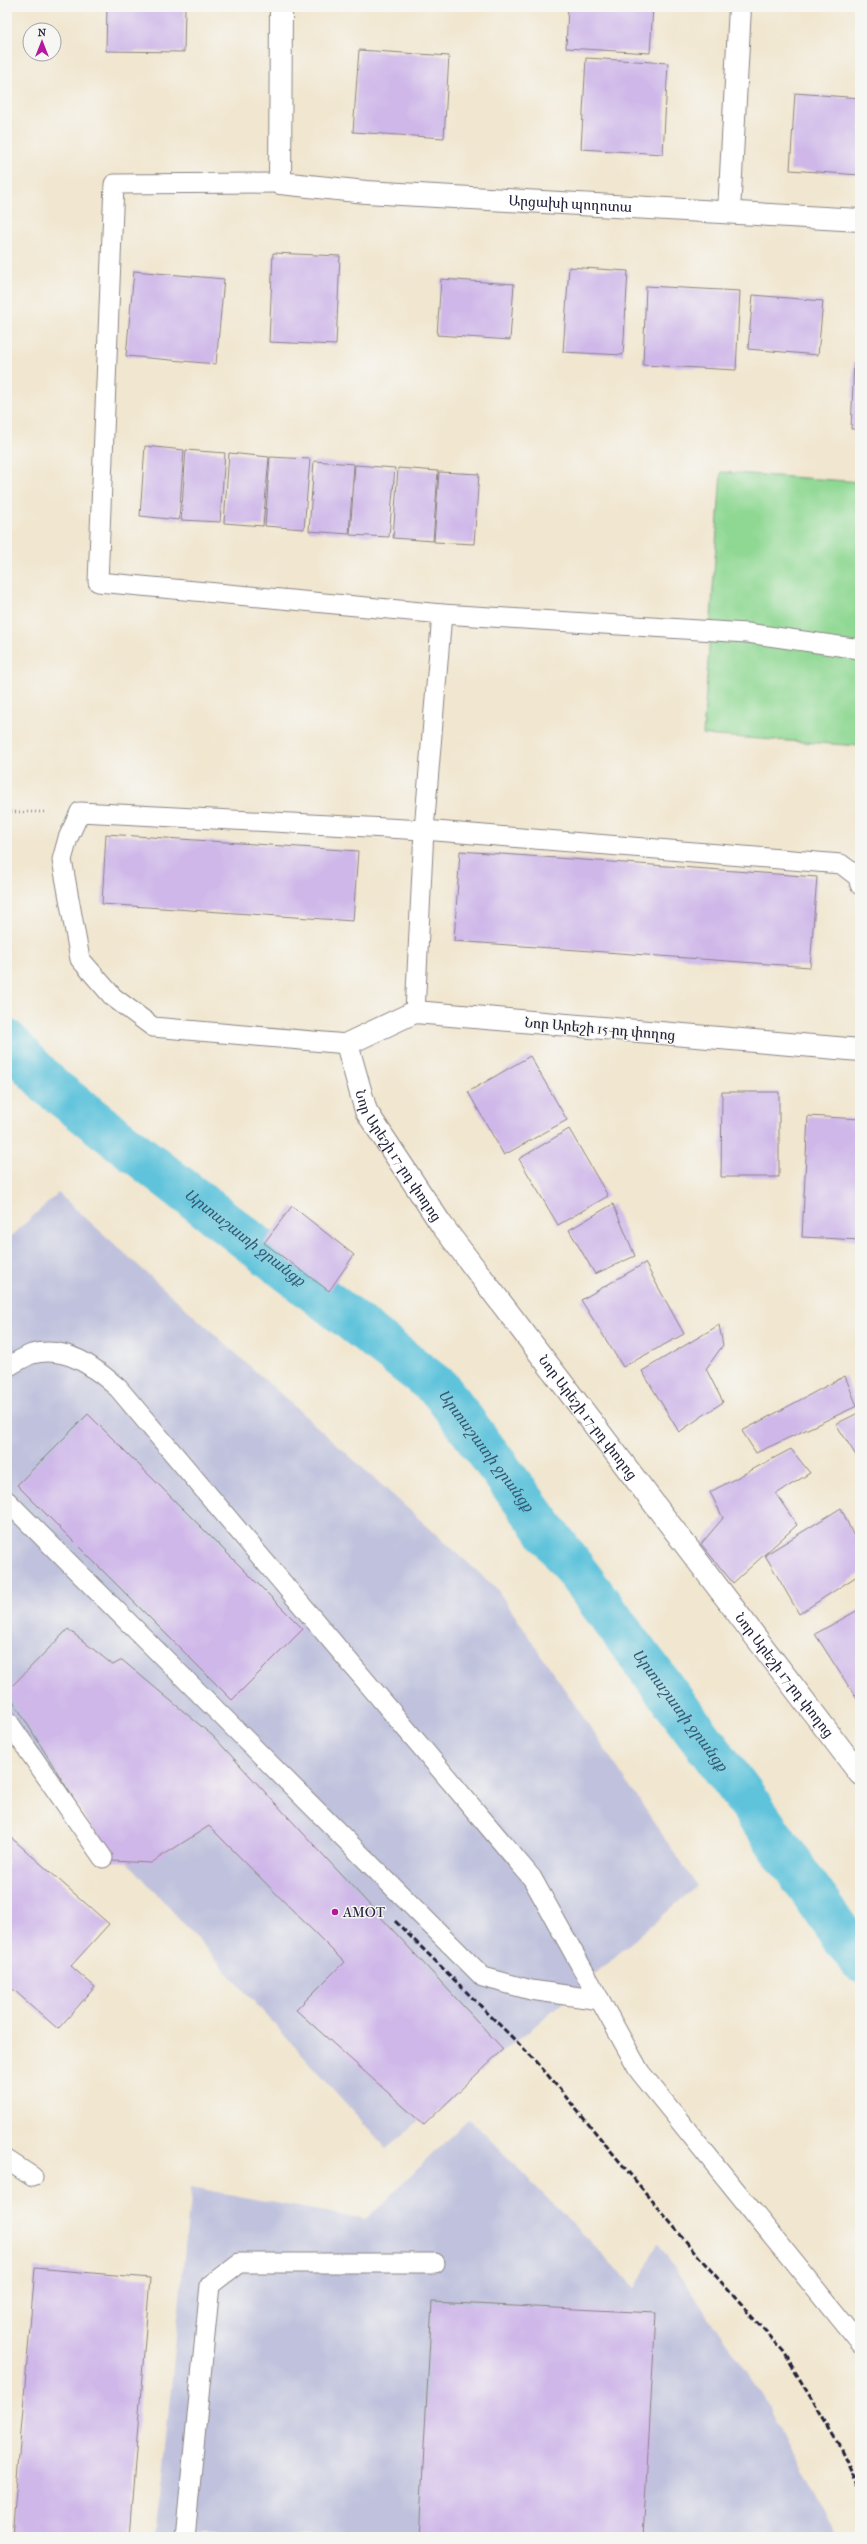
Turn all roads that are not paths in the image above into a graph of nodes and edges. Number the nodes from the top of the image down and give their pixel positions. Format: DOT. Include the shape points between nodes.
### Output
graph roads {
  1 [pos="281,7"];
  2 [pos="740,7"];
  3 [pos="280,183"];
  4 [pos="729,212"];
  5 [pos="860,220"];
  6 [pos="442,614"];
  7 [pos="860,649"];
  8 [pos="424,830"];
  9 [pos="860,886"];
  10 [pos="415,1012"];
  11 [pos="347,1044"];
  12 [pos="860,1050"];
  13 [pos="7,1367"];
  14 [pos="7,1501"];
  15 [pos="7,1720"];
  16 [pos="860,1774"];
  17 [pos="103,1858"];
  18 [pos="600,2000"];
  19 [pos="7,2160"];
  20 [pos="33,2177"];
  21 [pos="435,2263"];
  22 [pos="860,2344"];
  23 [pos="185,2537"];
  1 -- 3 [label="street"];
  2 -- 4 [label="street"];
  3 -- 4 [label="street, Արցախի պողոտա" via="366,192"];
  3 -- 6 [label="lane" via="114,184 98,582"];
  4 -- 5 [label="street, Արցախի պողոտա"];
  6 -- 7 [label="lane" via="746,633"];
  6 -- 8 [label="lane"];
  8 -- 9 [label="lane" via="840,864 858,877"];
  8 -- 10 [label="lane"];
  8 -- 11 [label="lane" via="80,812 68,838 62,860 80,959 113,997 153,1026"];
  10 -- 11 [label="street"];
  10 -- 12 [label="street, Նոր Արեշի 15-րդ փողոց"];
  11 -- 16 [label="street, Նոր Արեշի 17-րդ փողոց" via="366,1111 442,1224"];
  13 -- 18 [label="lane" via="32,1354 56,1352 89,1363 118,1388 532,1878"];
  14 -- 18 [label="lane" via="484,1977 531,1990"];
  15 -- 17 [label="lane"];
  18 -- 22 [label="lane" via="640,2072"];
  19 -- 20 [label="lane"];
  21 -- 23 [label="lane" via="239,2263 210,2285"];
}
